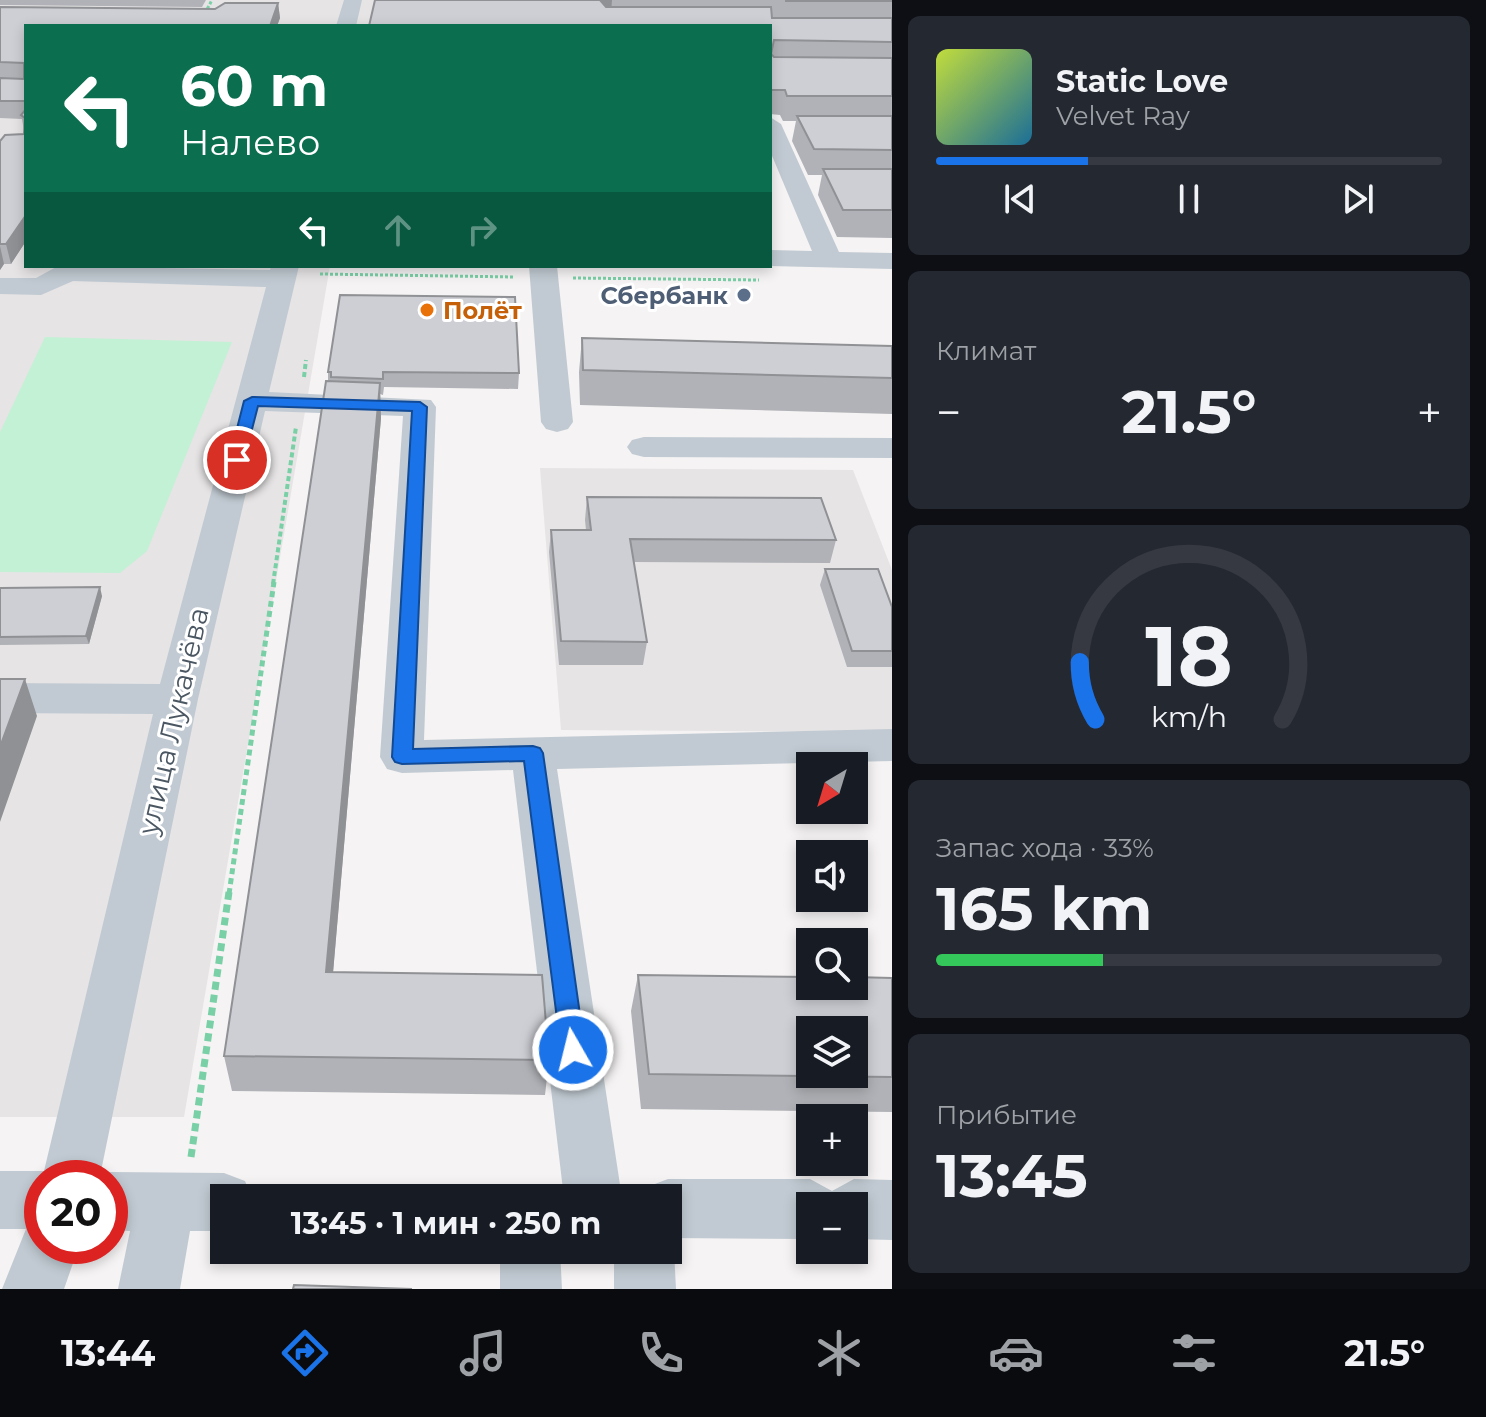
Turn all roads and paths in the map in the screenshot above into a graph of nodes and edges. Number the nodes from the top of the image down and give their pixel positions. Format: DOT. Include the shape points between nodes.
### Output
graph roads {
  1 [pos="212,0"];
  2 [pos="353,0"];
  3 [pos="203,16"];
  4 [pos="347,24"];
  5 [pos="772,127"];
  6 [pos="772,129"];
  7 [pos="803,131"];
  8 [pos="802,196"];
  9 [pos="832,196"];
  10 [pos="829,259"];
  11 [pos="892,261"];
  12 [pos="70,269"];
  13 [pos="768,269"];
  14 [pos="543,272"];
  15 [pos="0,286"];
  16 [pos="282,286"];
  17 [pos="306,360"];
  18 [pos="252,401"];
  19 [pos="299,402"];
  20 [pos="557,422"];
  21 [pos="644,447"];
  22 [pos="892,448"];
  23 [pos="0,698"];
  24 [pos="177,699"];
  25 [pos="892,745"];
  26 [pos="533,753"];
  27 [pos="75,1160"];
  28 [pos="591,1184"];
  29 [pos="0,1200"];
  30 [pos="24,1200"];
  31 [pos="171,1202"];
  32 [pos="682,1208"];
  33 [pos="796,1209"];
  34 [pos="868,1209"];
  35 [pos="892,1210"];
  36 [pos="42,1264"];
  37 [pos="530,1264"];
  38 [pos="644,1264"];
  39 [pos="33,1289"];
  40 [pos="149,1289"];
  41 [pos="531,1289"];
  42 [pos="645,1289"];
  1 -- 3 [label="path"];
  2 -- 4 [label="street"];
  5 -- 7 [label="street"];
  6 -- 8 [label="street"];
  8 -- 9 [label="street"];
  8 -- 10 [label="street"];
  10 -- 11 [label="street"];
  10 -- 13 [label="street"];
  12 -- 15 [label="street" via="41,287"];
  12 -- 16 [label="street"];
  13 -- 14 [label="path"];
  14 -- 16 [label="path"];
  14 -- 20 [label="street"];
  16 -- 18 [label="street, улица Лукачёва"];
  17 -- 19 [label="path"];
  18 -- 19 [label="street"];
  18 -- 24 [label="street, улица Лукачёва"];
  19 -- 26 [label="street" via="420,407 402,757"];
  19 -- 31 [label="path"];
  21 -- 22 [label="street"];
  23 -- 24 [label="street"];
  24 -- 27 [label="street, улица Лукачёва"];
  25 -- 26 [label="street"];
  26 -- 28 [label="street"];
  29 -- 30 [label="street"];
  31 -- 40 [label="street"];
  32 -- 33 [label="street"];
  34 -- 35 [label="street"];
  36 -- 39 [label="street"];
  37 -- 41 [label="street"];
  38 -- 42 [label="street"];
}
